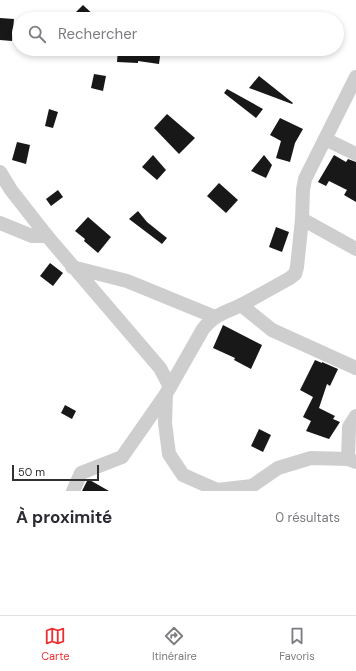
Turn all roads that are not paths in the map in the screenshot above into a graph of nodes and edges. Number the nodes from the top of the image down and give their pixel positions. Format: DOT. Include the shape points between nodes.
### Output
graph roads {
  1 [pos="356,77"];
  2 [pos="325,139"];
  3 [pos="356,154"];
  4 [pos="0,172"];
  5 [pos="302,219"];
  6 [pos="0,223"];
  7 [pos="47,236"];
  8 [pos="356,249"];
  9 [pos="72,266"];
  10 [pos="241,305"];
  11 [pos="215,316"];
  12 [pos="356,368"];
  13 [pos="168,390"];
  14 [pos="356,416"];
  15 [pos="352,460"];
  16 [pos="73,491"];
  1 -- 2 [label="street"];
  2 -- 3 [label="street"];
  2 -- 5 [label="street" via="305,179"];
  4 -- 7 [label="street"];
  5 -- 8 [label="street"];
  5 -- 10 [label="street" via="295,274"];
  6 -- 7 [label="street" via="32,236"];
  7 -- 9 [label="street"];
  9 -- 11 [label="street" via="127,281"];
  9 -- 13 [label="street" via="160,368"];
  10 -- 11 [label="street"];
  10 -- 12 [label="street" via="272,330"];
  11 -- 13 [label="street" via="202,329"];
  13 -- 15 [label="street" via="165,423 169,454 183,475 217,490 252,486 278,468 311,458"];
  13 -- 16 [label="street" via="122,457 81,473"];
  14 -- 15 [label="street" via="349,427"];
}
